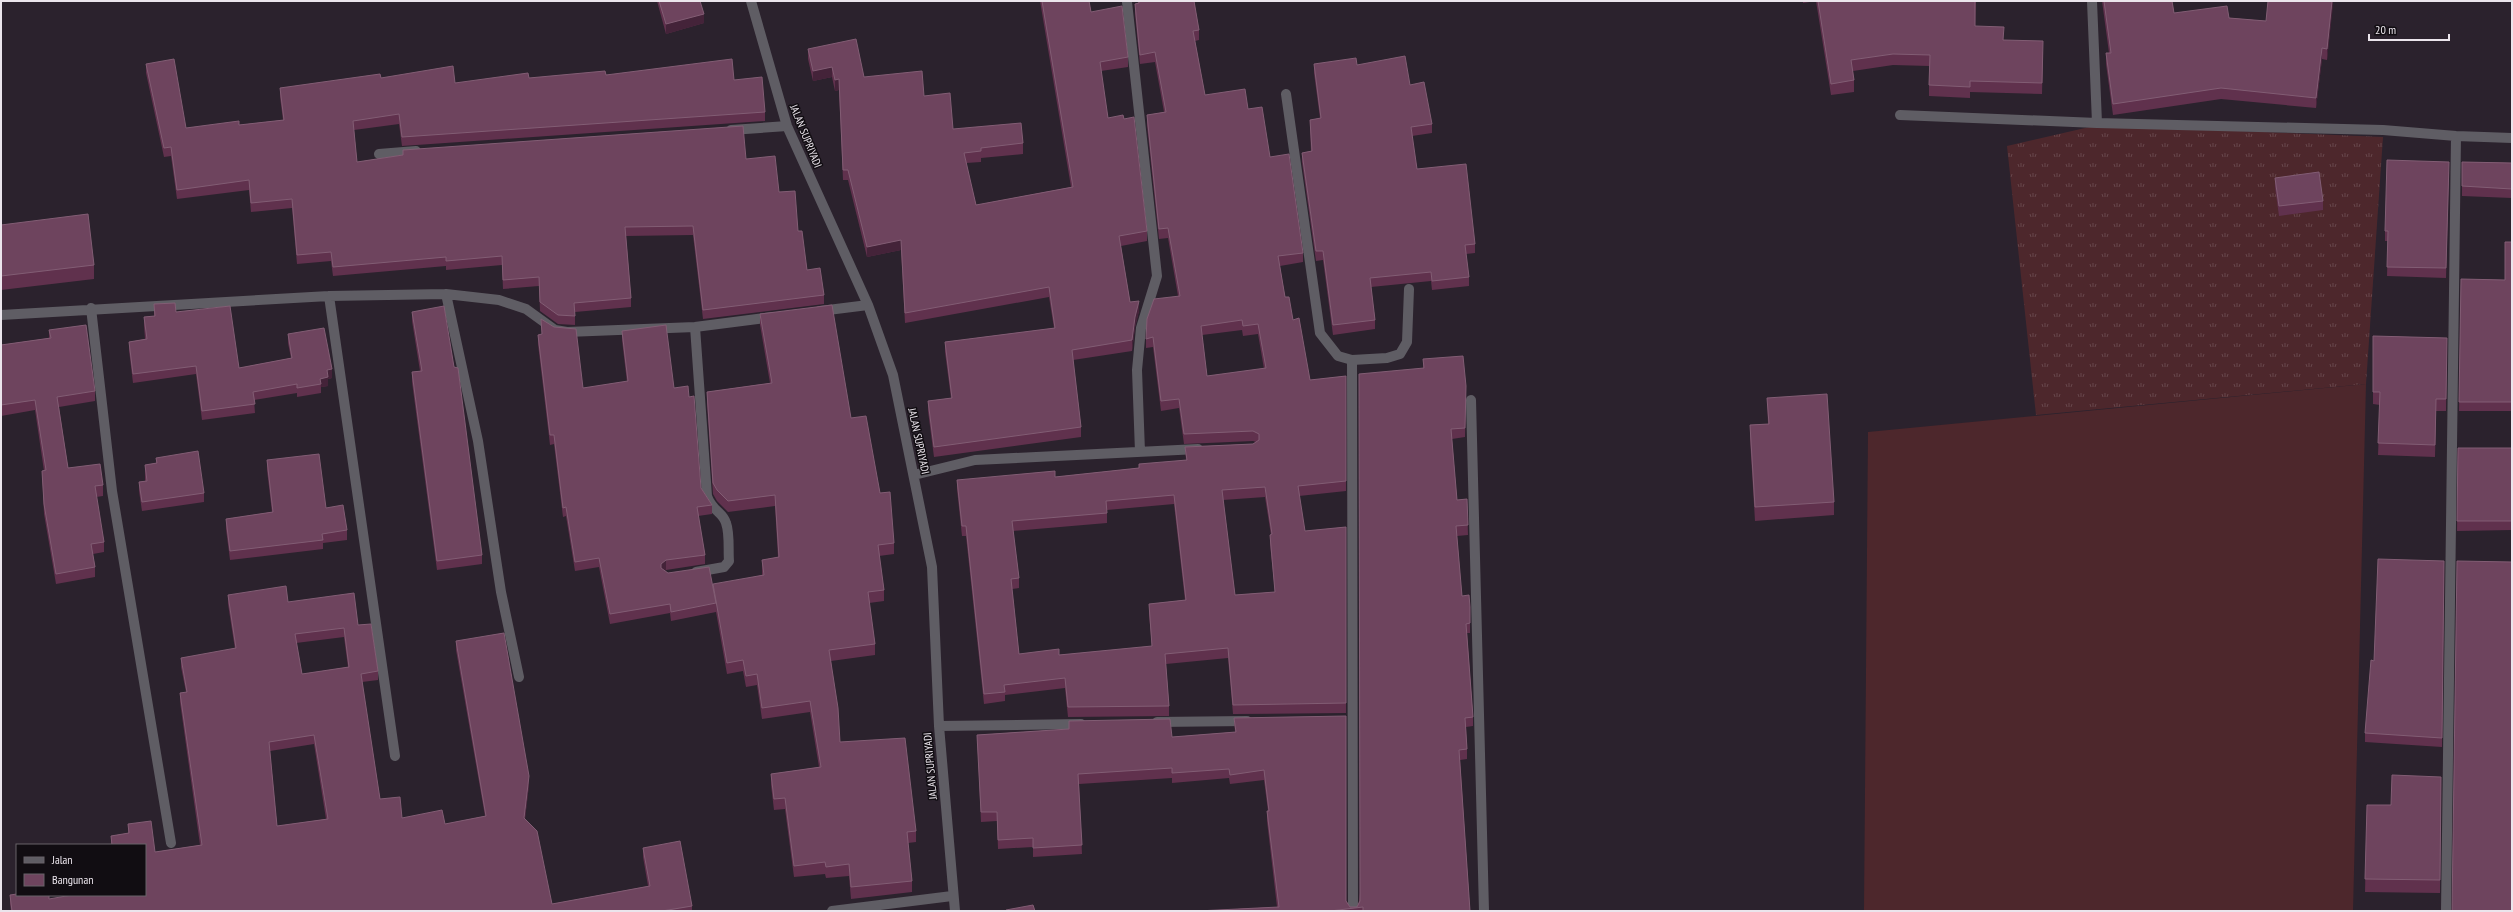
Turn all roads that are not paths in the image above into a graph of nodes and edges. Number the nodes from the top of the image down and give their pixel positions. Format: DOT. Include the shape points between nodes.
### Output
graph roads {
  1 [pos="751,1"];
  2 [pos="2092,1"];
  3 [pos="1127,2"];
  4 [pos="1286,94"];
  5 [pos="1900,115"];
  6 [pos="2097,123"];
  7 [pos="787,126"];
  8 [pos="718,131"];
  9 [pos="2456,136"];
  10 [pos="2512,138"];
  11 [pos="425,151"];
  12 [pos="379,154"];
  13 [pos="1409,289"];
  14 [pos="446,294"];
  15 [pos="329,296"];
  16 [pos="868,305"];
  17 [pos="91,308"];
  18 [pos="813,312"];
  19 [pos="1,315"];
  20 [pos="782,316"];
  21 [pos="695,327"];
  22 [pos="1352,360"];
  23 [pos="1471,400"];
  24 [pos="1208,449"];
  25 [pos="1140,452"];
  26 [pos="914,475"];
  27 [pos="688,573"];
  28 [pos="519,677"];
  29 [pos="1256,721"];
  30 [pos="1145,723"];
  31 [pos="1090,724"];
  32 [pos="939,726"];
  33 [pos="395,756"];
  34 [pos="171,843"];
  35 [pos="952,896"];
  36 [pos="832,911"];
  37 [pos="955,911"];
  38 [pos="1353,911"];
  39 [pos="1484,911"];
  40 [pos="2446,911"];
  1 -- 7 [label="street, JALAN SUPRIYADI"];
  2 -- 6 [label="street"];
  3 -- 25 [label="street" via="1157,276 1141,328 1137,370"];
  4 -- 22 [label="street" via="1320,333 1338,356"];
  5 -- 6 [label="street"];
  6 -- 9 [label="street" via="2383,130"];
  7 -- 8 [label="street"];
  7 -- 16 [label="street, JALAN SUPRIYADI"];
  9 -- 10 [label="street"];
  9 -- 40 [label="street"];
  11 -- 12 [label="street"];
  13 -- 22 [label="street" via="1407,342 1400,354 1387,358"];
  14 -- 15 [label="street"];
  14 -- 21 [label="street" via="499,300 526,309 555,330 566,332"];
  14 -- 28 [label="street" via="478,441 501,592"];
  15 -- 17 [label="street"];
  15 -- 33 [label="street"];
  16 -- 18 [label="street"];
  16 -- 26 [label="street, JALAN SUPRIYADI" via="893,375"];
  17 -- 19 [label="street"];
  17 -- 34 [label="street" via="112,491"];
  20 -- 21 [label="street"];
  21 -- 27 [label="street" via="707,496 710,507 722,516 726,524 729,561 724,567"];
  22 -- 38 [label="street" via="1347,719"];
  23 -- 39 [label="street"];
  24 -- 25 [label="street"];
  25 -- 26 [label="street" via="975,460"];
  26 -- 32 [label="street, JALAN SUPRIYADI" via="932,567"];
  29 -- 30 [label="street"];
  31 -- 32 [label="street"];
  32 -- 35 [label="street, JALAN SUPRIYADI"];
  35 -- 36 [label="street"];
  35 -- 37 [label="street, JALAN SUPRIYADI"];
}
